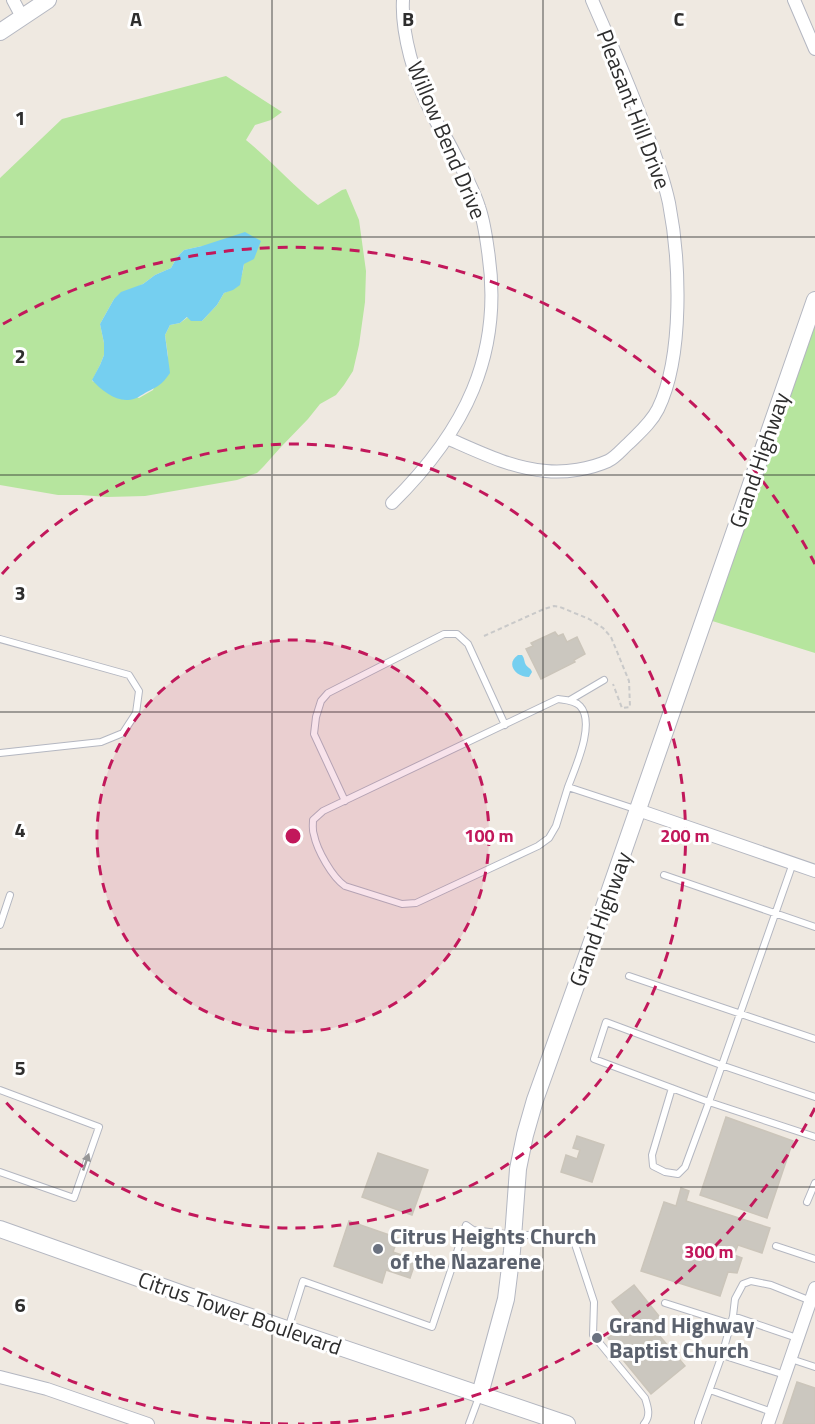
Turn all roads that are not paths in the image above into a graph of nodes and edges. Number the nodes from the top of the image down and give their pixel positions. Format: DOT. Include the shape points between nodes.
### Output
graph roads {
  1 [pos="13,0"];
  2 [pos="48,0"];
  3 [pos="403,0"];
  4 [pos="592,0"];
  5 [pos="794,0"];
  6 [pos="22,17"];
  7 [pos="0,32"];
  8 [pos="815,50"];
  9 [pos="815,300"];
  10 [pos="447,438"];
  11 [pos="392,503"];
  12 [pos="0,639"];
  13 [pos="604,680"];
  14 [pos="570,700"];
  15 [pos="505,725"];
  16 [pos="0,753"];
  17 [pos="568,787"];
  18 [pos="345,801"];
  19 [pos="638,810"];
  20 [pos="793,863"];
  21 [pos="815,871"];
  22 [pos="664,875"];
  23 [pos="10,895"];
  24 [pos="775,913"];
  25 [pos="0,925"];
  26 [pos="815,927"];
  27 [pos="629,976"];
  28 [pos="739,1014"];
  29 [pos="815,1040"];
  30 [pos="721,1065"];
  31 [pos="672,1088"];
  32 [pos="0,1090"];
  33 [pos="815,1097"];
  34 [pos="709,1102"];
  35 [pos="815,1137"];
  36 [pos="0,1172"];
  37 [pos="815,1183"];
  38 [pos="807,1202"];
  39 [pos="0,1229"];
  40 [pos="513,1235"];
  41 [pos="776,1246"];
  42 [pos="815,1259"];
  43 [pos="813,1295"];
  44 [pos="664,1303"];
  45 [pos="733,1316"];
  46 [pos="731,1324"];
  47 [pos="287,1330"];
  48 [pos="798,1338"];
  49 [pos="722,1354"];
  50 [pos="791,1359"];
  51 [pos="815,1366"];
  52 [pos="785,1375"];
  53 [pos="0,1377"];
  54 [pos="710,1390"];
  55 [pos="480,1394"];
  56 [pos="770,1418"];
  57 [pos="113,1419"];
  58 [pos="148,1424"];
  59 [pos="469,1424"];
  60 [pos="567,1424"];
  61 [pos="644,1424"];
  62 [pos="698,1424"];
  1 -- 6 [label="street"];
  2 -- 6 [label="street"];
  3 -- 10 [label="street, Willow Bend Drive" via="405,33 420,87 479,207 491,268 493,299 484,358 475,387"];
  4 -- 10 [label="street, Pleasant Hill Drive" via="633,93 669,202 677,320 666,388 650,422 617,455 591,467 548,472 525,468"];
  5 -- 8 [label="street"];
  6 -- 7 [label="street"];
  9 -- 19 [label="street, Grand Highway"];
  10 -- 11 [label="street, Willow Bend Drive" via="416,480"];
  12 -- 16 [label="lane" via="129,675 139,692 135,713 123,733 101,742"];
  13 -- 14 [label="lane"];
  14 -- 15 [label="lane" via="558,699"];
  14 -- 17 [label="lane" via="580,706 586,732"];
  15 -- 18 [label="lane"];
  15 -- 18 [label="lane" via="468,644 457,634 444,634 328,693 321,701 314,734"];
  17 -- 18 [label="lane" via="549,838 408,904 345,886 334,877 317,844 313,820"];
  17 -- 19 [label="lane"];
  19 -- 20 [label="street"];
  19 -- 40 [label="street, Grand Highway" via="535,1100 518,1169"];
  20 -- 21 [label="street"];
  20 -- 24 [label="lane"];
  22 -- 24 [label="lane"];
  23 -- 25 [label="lane"];
  24 -- 26 [label="lane"];
  24 -- 28 [label="lane"];
  27 -- 28 [label="lane"];
  28 -- 29 [label="lane"];
  28 -- 30 [label="lane"];
  30 -- 31 [label="lane" via="606,1022 594,1059"];
  30 -- 33 [label="lane"];
  30 -- 34 [label="lane"];
  31 -- 34 [label="lane"];
  31 -- 34 [label="lane" via="652,1155 653,1166 665,1172 678,1174 685,1167"];
  36 -- 32 [label="lane, one-way" via="74,1198 99,1126"];
  34 -- 35 [label="lane"];
  37 -- 38 [label="lane"];
  39 -- 47 [label="street, Citrus Tower Boulevard"];
  40 -- 47 [label="lane" via="473,1230 466,1225 432,1327 303,1281"];
  40 -- 55 [label="street, Grand Highway" via="506,1299"];
  40 -- 61 [label="lane" via="572,1235 594,1302 593,1335 645,1398 649,1410"];
  41 -- 42 [label="lane"];
  43 -- 45 [label="lane" via="751,1281 738,1292"];
  43 -- 48 [label="street"];
  44 -- 46 [label="lane"];
  45 -- 46 [label="lane"];
  45 -- 48 [label="lane"];
  46 -- 49 [label="lane"];
  47 -- 55 [label="street, Citrus Tower Boulevard"];
  48 -- 50 [label="street"];
  49 -- 52 [label="lane"];
  49 -- 54 [label="lane"];
  50 -- 51 [label="lane"];
  50 -- 52 [label="street"];
  52 -- 56 [label="street"];
  53 -- 57 [label="street" via="47,1389"];
  54 -- 56 [label="lane"];
  54 -- 62 [label="lane"];
  55 -- 59 [label="lane"];
  55 -- 60 [label="street"];
  57 -- 58 [label="street"];
}
